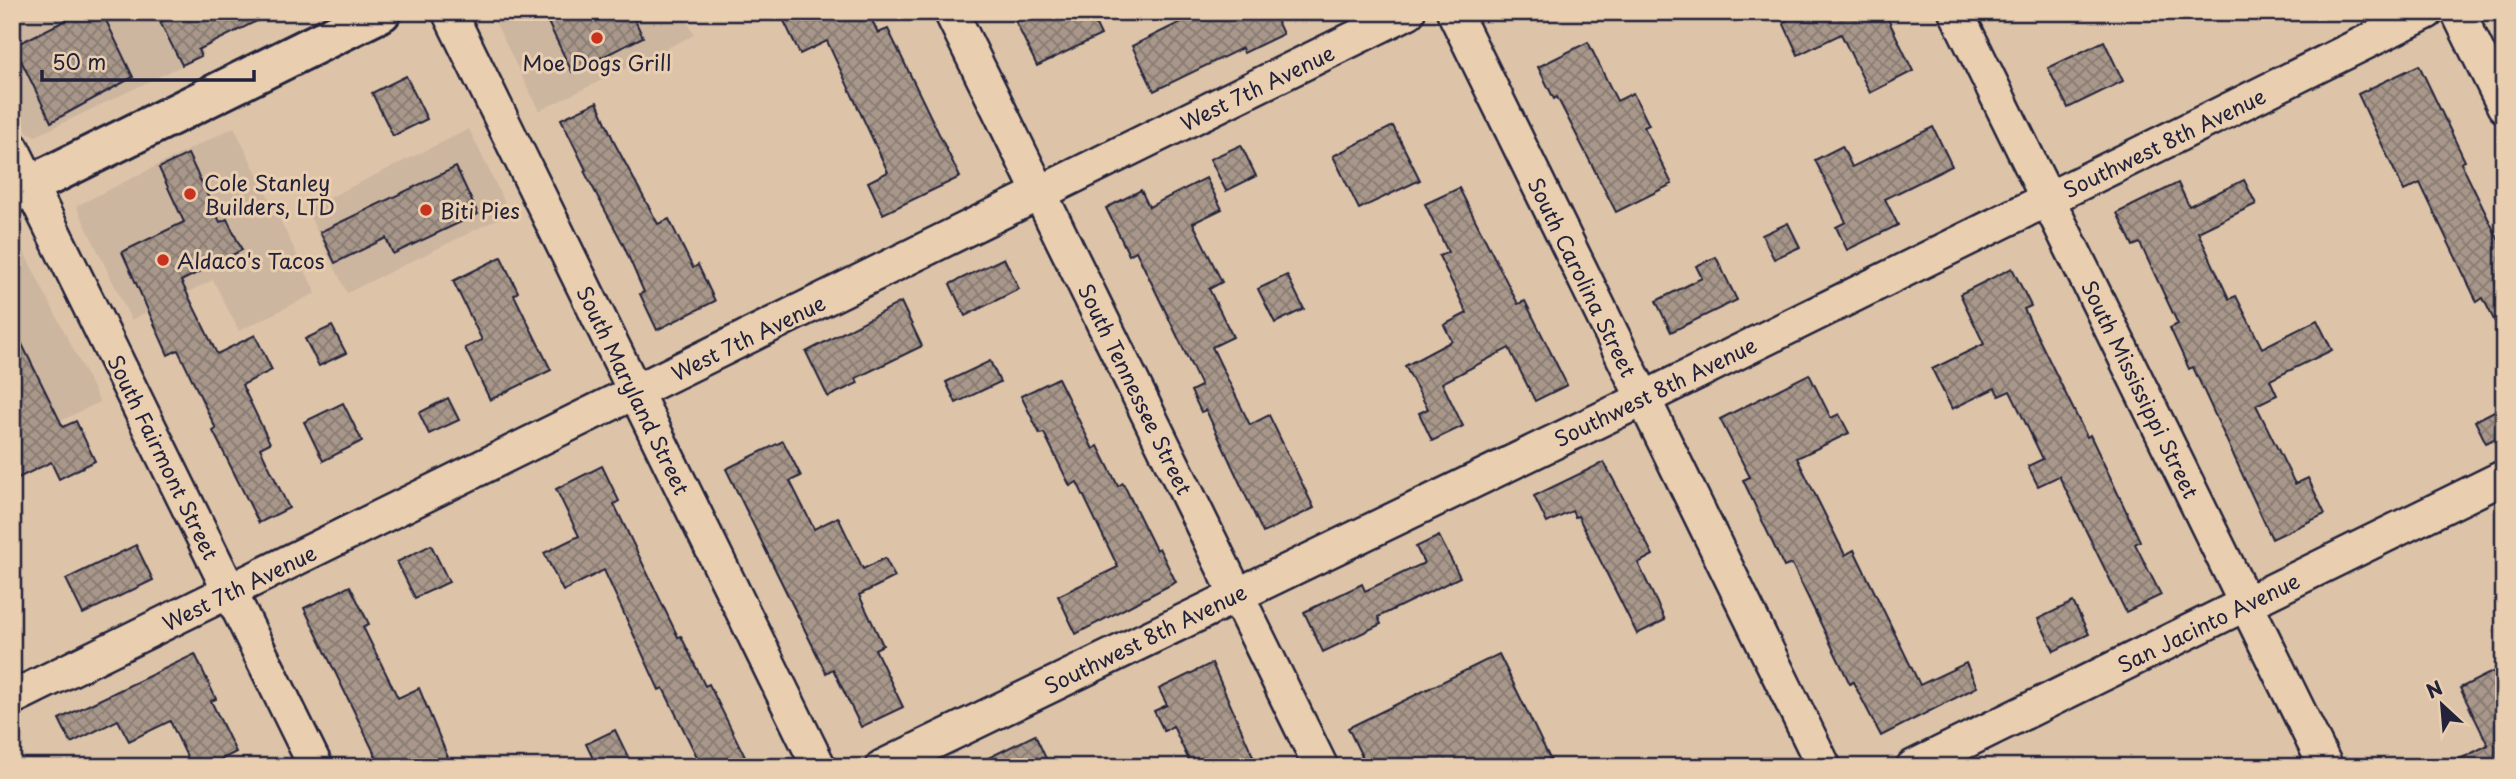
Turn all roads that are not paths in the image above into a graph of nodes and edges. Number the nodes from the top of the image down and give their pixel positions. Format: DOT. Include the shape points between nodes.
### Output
graph roads {
  1 [pos="381,12"];
  2 [pos="449,12"];
  3 [pos="951,12"];
  4 [pos="1408,12"];
  5 [pos="1454,12"];
  6 [pos="1956,12"];
  7 [pos="2427,12"];
  8 [pos="2458,12"];
  9 [pos="2504,106"];
  10 [pos="12,148"];
  11 [pos="22,190"];
  12 [pos="1040,194"];
  13 [pos="2048,200"];
  14 [pos="635,392"];
  15 [pos="1643,399"];
  16 [pos="2504,477"];
  17 [pos="230,591"];
  18 [pos="1236,594"];
  19 [pos="2246,603"];
  20 [pos="12,698"];
  21 [pos="316,767"];
  22 [pos="819,767"];
  23 [pos="882,767"];
  24 [pos="1321,767"];
  25 [pos="1824,767"];
  26 [pos="1913,767"];
  27 [pos="2326,767"];
  1 -- 11 [label="main road"];
  2 -- 14 [label="street, South Maryland Street"];
  3 -- 12 [label="street, South Tennessee Street"];
  4 -- 12 [label="street, West 7th Avenue"];
  5 -- 15 [label="street, South Carolina Street"];
  6 -- 13 [label="street, South Mississippi Street"];
  7 -- 13 [label="street, Southwest 8th Avenue"];
  8 -- 9 [label="street"];
  10 -- 11 [label="street, South Fairmont Street"];
  11 -- 17 [label="street, South Fairmont Street"];
  12 -- 14 [label="street, West 7th Avenue"];
  12 -- 18 [label="street, South Tennessee Street"];
  13 -- 15 [label="street, Southwest 8th Avenue"];
  13 -- 19 [label="street, South Mississippi Street"];
  14 -- 17 [label="street, West 7th Avenue"];
  14 -- 22 [label="street, South Maryland Street"];
  15 -- 18 [label="street, Southwest 8th Avenue"];
  15 -- 25 [label="street, South Carolina Street"];
  16 -- 19 [label="street, San Jacinto Avenue"];
  17 -- 20 [label="street, West 7th Avenue"];
  17 -- 21 [label="street, South Fairmont Street"];
  18 -- 23 [label="street, Southwest 8th Avenue"];
  18 -- 24 [label="street, South Tennessee Street"];
  19 -- 26 [label="street, San Jacinto Avenue"];
  19 -- 27 [label="street, South Mississippi Street"];
}
